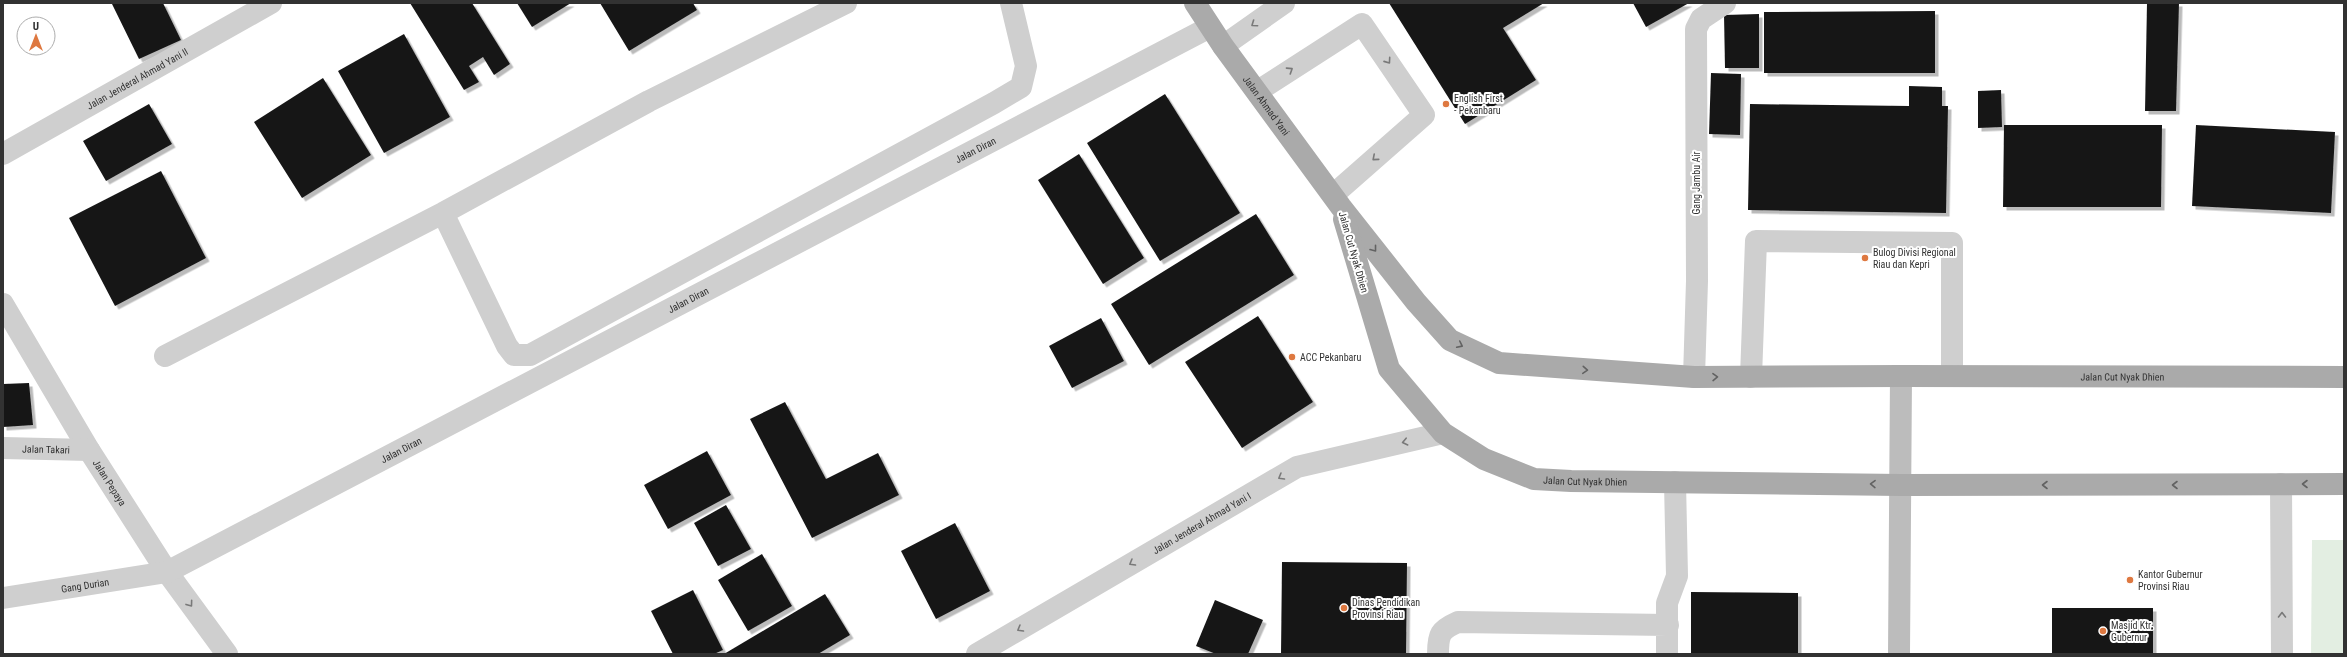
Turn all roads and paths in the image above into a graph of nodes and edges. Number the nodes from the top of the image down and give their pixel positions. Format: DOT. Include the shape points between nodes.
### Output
graph roads {
  1 [pos="846,3"];
  2 [pos="1011,3"];
  3 [pos="1195,3"];
  4 [pos="1284,3"];
  5 [pos="1725,3"];
  6 [pos="258,6"];
  7 [pos="1210,27"];
  8 [pos="1223,46"];
  9 [pos="1258,91"];
  10 [pos="3,154"];
  11 [pos="1337,201"];
  12 [pos="443,213"];
  13 [pos="3,304"];
  14 [pos="165,356"];
  15 [pos="1901,376"];
  16 [pos="1952,376"];
  17 [pos="1751,377"];
  18 [pos="2344,377"];
  19 [pos="1694,378"];
  20 [pos="1443,434"];
  21 [pos="3,448"];
  22 [pos="89,450"];
  23 [pos="1675,482"];
  24 [pos="2282,484"];
  25 [pos="2344,484"];
  26 [pos="1901,485"];
  27 [pos="166,572"];
  28 [pos="3,598"];
  29 [pos="1668,625"];
  30 [pos="227,654"];
  31 [pos="977,654"];
  32 [pos="1438,654"];
  33 [pos="1667,654"];
  34 [pos="1899,654"];
  35 [pos="2282,654"];
  1 -- 12 [label="street" via="649,101"];
  2 -- 12 [label="street" via="1026,66 1021,87 530,354 514,354 507,346"];
  3 -- 7 [label="main road, Jalan Ahmad Yani"];
  4 -- 8 [label="street, one-way"];
  5 -- 19 [label="street, Gang Jambu Air" via="1701,19 1696,29"];
  6 -- 10 [label="street, Jalan Jenderal Ahmad Yani II"];
  7 -- 8 [label="main road, Jalan Ahmad Yani"];
  7 -- 27 [label="street, Jalan Diran"];
  8 -- 9 [label="main road, Jalan Ahmad Yani"];
  9 -- 11 [label="main road, Jalan Ahmad Yani"];
  9 -- 11 [label="street, one-way" via="1362,24 1424,115"];
  11 -- 19 [label="main road, Jalan Cut Nyak Dhien, one-way" via="1416,302 1450,340 1498,364"];
  11 -- 20 [label="main road, Jalan Cut Nyak Dhien" via="1389,368"];
  12 -- 14 [label="street"];
  13 -- 22 [label="street, Jalan Pepaya"];
  15 -- 16 [label="main road, Jalan Cut Nyak Dhien"];
  15 -- 17 [label="main road, Jalan Cut Nyak Dhien"];
  15 -- 26 [label="street"];
  16 -- 17 [label="street" via="1952,242 1756,241"];
  16 -- 18 [label="main road, Jalan Cut Nyak Dhien"];
  19 -- 17 [label="main road, Jalan Cut Nyak Dhien, one-way"];
  20 -- 23 [label="main road, Jalan Cut Nyak Dhien" via="1484,459 1534,479"];
  20 -- 31 [label="street, Jalan Jenderal Ahmad Yani I, one-way" via="1297,467"];
  21 -- 22 [label="street, Jalan Takari"];
  22 -- 27 [label="street, Jalan Pepaya"];
  26 -- 23 [label="main road, Jalan Cut Nyak Dhien, one-way"];
  23 -- 29 [label="street" via="1677,576 1667,603"];
  25 -- 24 [label="main road, Jalan Cut Nyak Dhien, one-way"];
  24 -- 26 [label="main road, Jalan Cut Nyak Dhien, one-way"];
  35 -- 24 [label="street, one-way"];
  26 -- 34 [label="street"];
  27 -- 28 [label="street, Gang Durian"];
  27 -- 30 [label="street, Jalan Pepaya, one-way"];
  29 -- 32 [label="street" via="1458,622 1444,628 1438,638"];
  29 -- 33 [label="street"];
}
